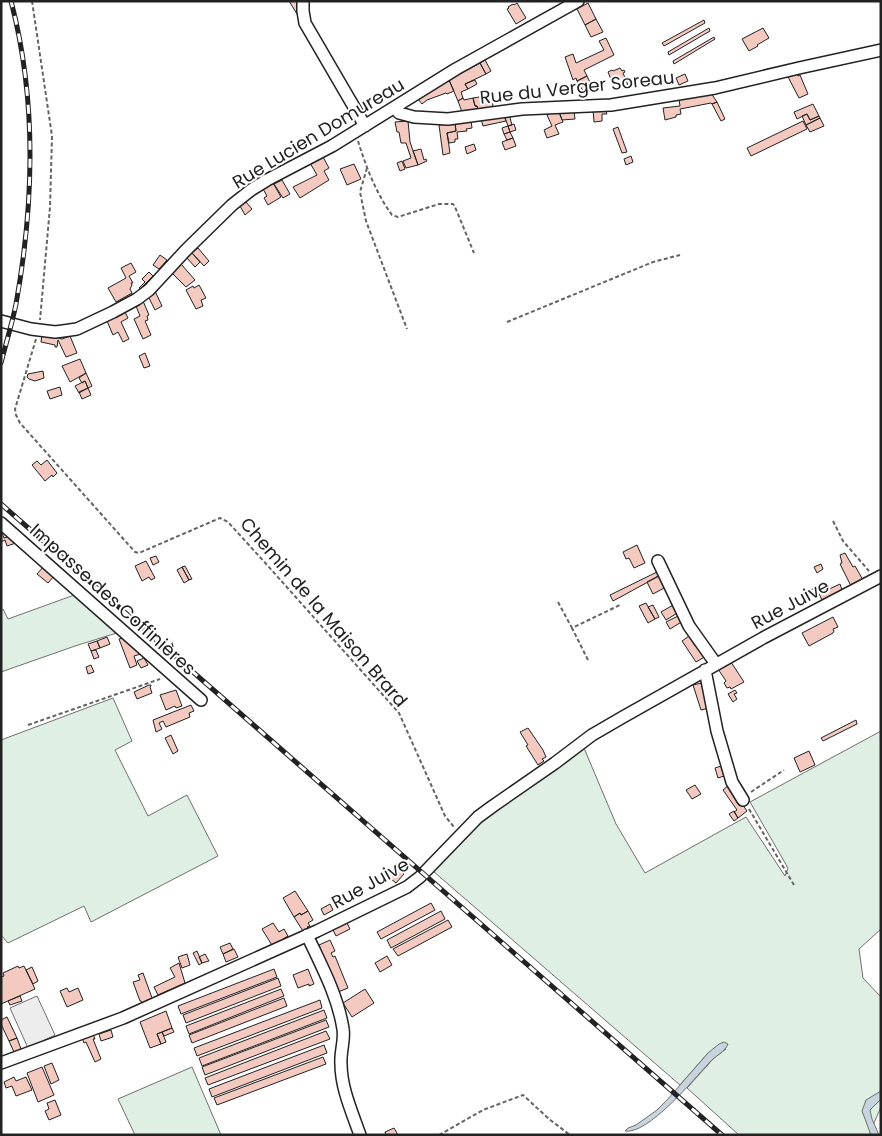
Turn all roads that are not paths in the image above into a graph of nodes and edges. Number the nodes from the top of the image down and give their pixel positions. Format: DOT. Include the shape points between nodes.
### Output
graph roads {
  1 [pos="303,1"];
  2 [pos="578,1"];
  3 [pos="881,50"];
  4 [pos="395,108"];
  5 [pos="360,129"];
  6 [pos="1,321"];
  7 [pos="1,523"];
  8 [pos="658,561"];
  9 [pos="878,577"];
  10 [pos="711,667"];
  11 [pos="201,700"];
  12 [pos="742,798"];
  13 [pos="307,935"];
  14 [pos="1,1063"];
  15 [pos="360,1135"];
  1 -- 5 [label="street" via="305,23"];
  2 -- 4 [label="street, Rue Lucien Domureau" via="456,69"];
  3 -- 4 [label="street, Rue du Verger Soreau" via="716,88 611,105 522,109 448,120 414,117 399,113"];
  4 -- 5 [label="street, Rue Lucien Domureau"];
  5 -- 6 [label="street, Rue Lucien Domureau" via="251,190 137,299 77,329 55,332"];
  7 -- 11 [label="street, Impasse des Coffinières"];
  8 -- 10 [label="street"];
  9 -- 10 [label="street, Rue Juive"];
  10 -- 12 [label="street" via="720,739 732,782"];
  10 -- 13 [label="street, Rue Juive" via="592,735 493,806 407,887"];
  13 -- 14 [label="street, Rue Juive" via="123,1018"];
  13 -- 15 [label="street" via="338,1006 344,1031 341,1064 345,1094"];
}
